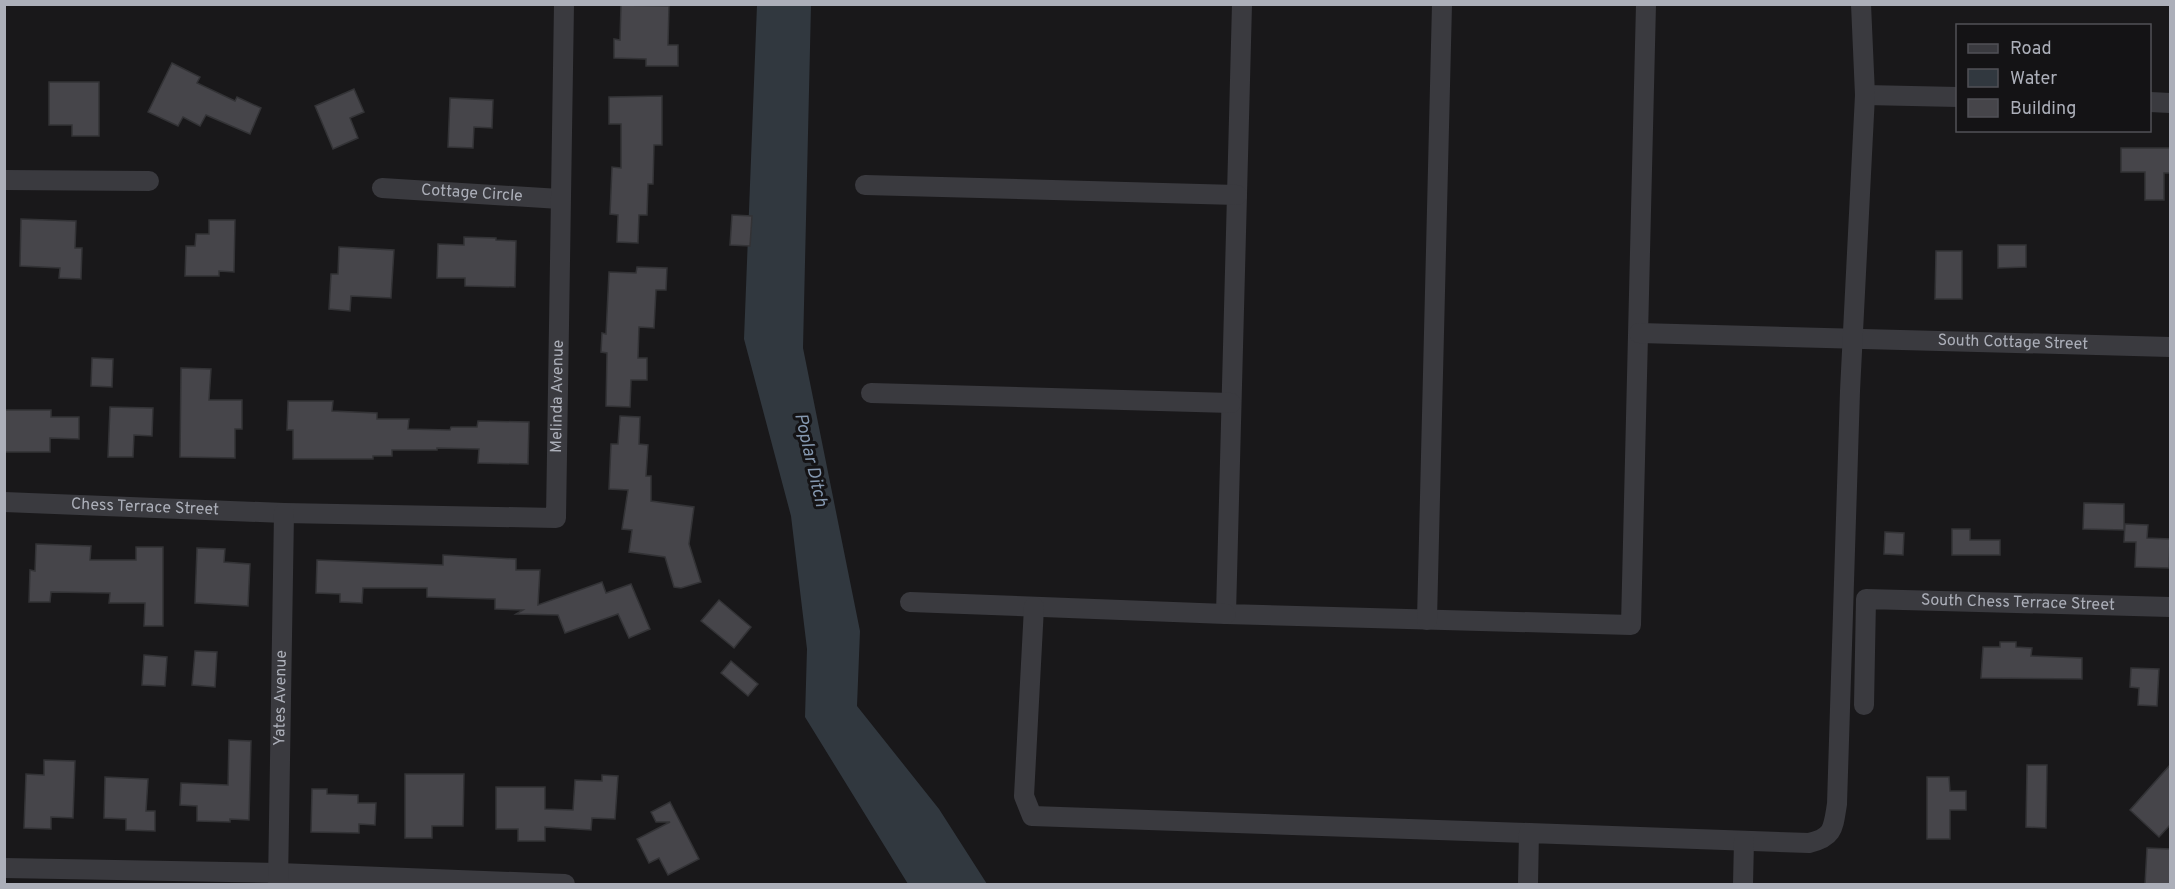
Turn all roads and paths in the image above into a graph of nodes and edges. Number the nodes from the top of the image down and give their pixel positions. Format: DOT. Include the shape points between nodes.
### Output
graph roads {
  1 [pos="564,4"];
  2 [pos="1242,4"];
  3 [pos="1442,4"];
  4 [pos="1646,4"];
  5 [pos="1861,4"];
  6 [pos="1865,94"];
  7 [pos="1956,97"];
  8 [pos="2151,102"];
  9 [pos="2170,103"];
  10 [pos="4,180"];
  11 [pos="149,181"];
  12 [pos="865,185"];
  13 [pos="382,188"];
  14 [pos="1237,195"];
  15 [pos="560,199"];
  16 [pos="1639,333"];
  17 [pos="1854,339"];
  18 [pos="2170,347"];
  19 [pos="871,393"];
  20 [pos="1231,403"];
  21 [pos="4,502"];
  22 [pos="284,513"];
  23 [pos="910,602"];
  24 [pos="1034,607"];
  25 [pos="2170,607"];
  26 [pos="1226,614"];
  27 [pos="1427,620"];
  28 [pos="1864,705"];
  29 [pos="1528,833"];
  30 [pos="1744,841"];
  31 [pos="4,868"];
  32 [pos="279,879"];
  33 [pos="565,885"];
  34 [pos="1528,885"];
  35 [pos="1743,885"];
  1 -- 15 [label="street, Melinda Avenue"];
  2 -- 14 [label="street"];
  3 -- 27 [label="street"];
  4 -- 16 [label="street"];
  5 -- 6 [label="street"];
  6 -- 7 [label="street"];
  6 -- 17 [label="street"];
  8 -- 9 [label="street"];
  10 -- 11 [label="street"];
  12 -- 14 [label="street"];
  13 -- 15 [label="street, Cottage Circle"];
  14 -- 20 [label="street"];
  15 -- 22 [label="street, Melinda Avenue" via="556,518"];
  16 -- 17 [label="street, South Cottage Street"];
  16 -- 27 [label="street" via="1631,625"];
  17 -- 18 [label="street, South Cottage Street"];
  17 -- 30 [label="street" via="1833,830 1824,839 1809,843"];
  19 -- 20 [label="street"];
  20 -- 26 [label="street"];
  21 -- 22 [label="street, Chess Terrace Street"];
  22 -- 32 [label="street, Yates Avenue"];
  23 -- 24 [label="street"];
  24 -- 26 [label="street"];
  24 -- 29 [label="street" via="1024,796 1032,816"];
  25 -- 28 [label="street, South Chess Terrace Street" via="1866,598"];
  26 -- 27 [label="street"];
  29 -- 30 [label="street"];
  29 -- 34 [label="street"];
  30 -- 35 [label="street"];
  31 -- 32 [label="street"];
  32 -- 33 [label="street"];
}
